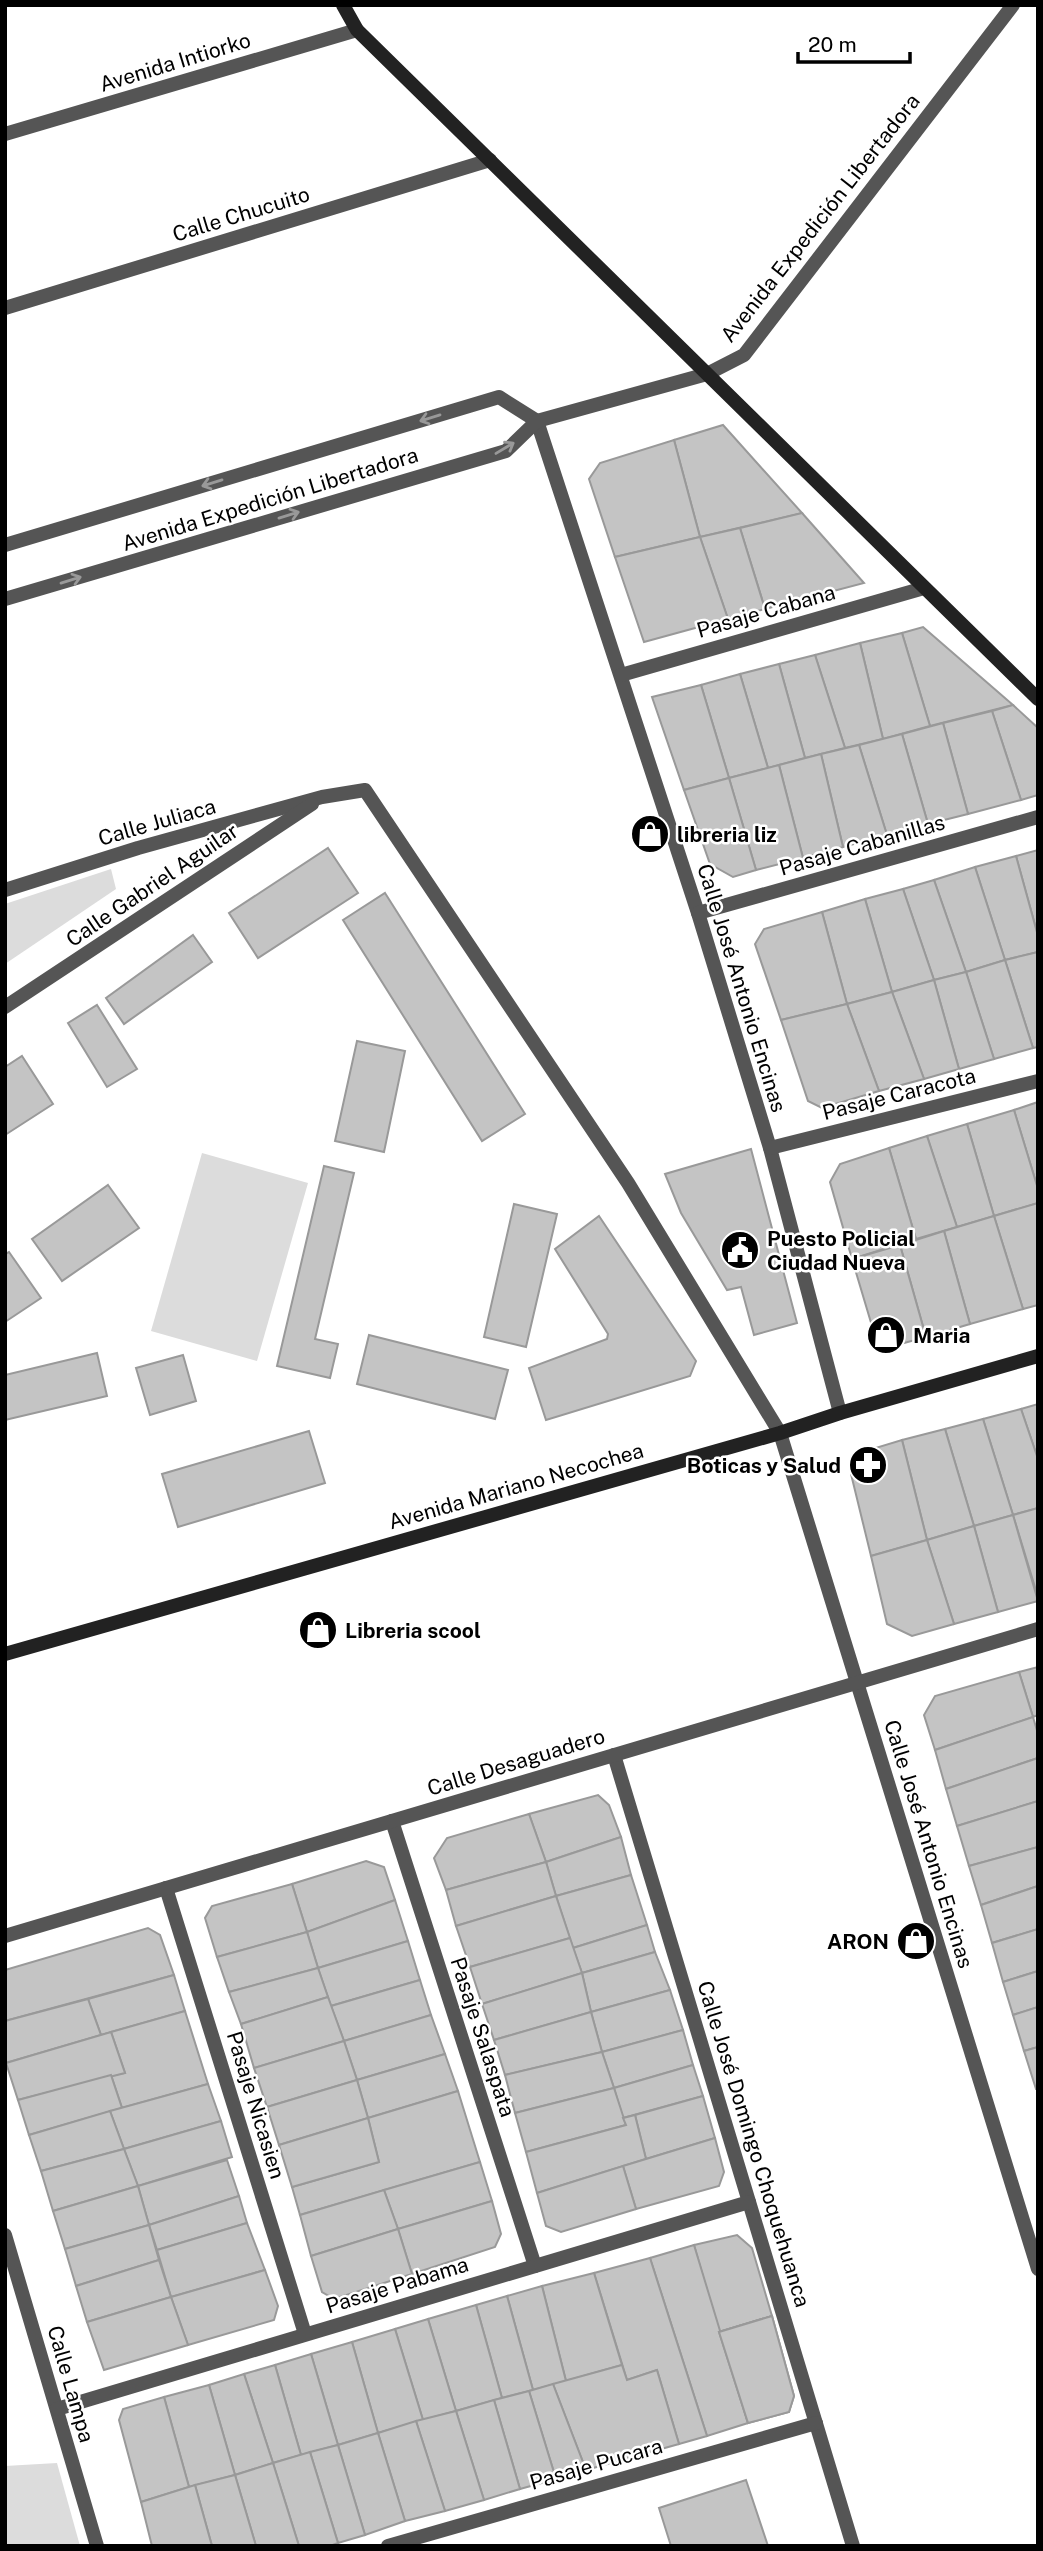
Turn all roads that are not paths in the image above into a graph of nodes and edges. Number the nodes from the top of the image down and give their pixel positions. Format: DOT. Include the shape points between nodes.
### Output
graph roads {
  1 [pos="343,5"];
  2 [pos="993,5"];
  3 [pos="1009,11"];
  4 [pos="357,30"];
  5 [pos="5,134"];
  6 [pos="490,160"];
  7 [pos="5,307"];
  8 [pos="707,374"];
  9 [pos="537,421"];
  10 [pos="5,545"];
  11 [pos="924,588"];
  12 [pos="5,599"];
  13 [pos="621,676"];
  14 [pos="1038,699"];
  15 [pos="322,797"];
  16 [pos="1038,817"];
  17 [pos="5,890"];
  18 [pos="698,913"];
  19 [pos="5,1007"];
  20 [pos="1038,1081"];
  21 [pos="769,1148"];
  22 [pos="1038,1356"];
  23 [pos="840,1413"];
  24 [pos="780,1433"];
  25 [pos="1038,1629"];
  26 [pos="5,1654"];
  27 [pos="857,1682"];
  28 [pos="614,1755"];
  29 [pos="392,1821"];
  30 [pos="166,1888"];
  31 [pos="5,1936"];
  32 [pos="749,2202"];
  33 [pos="5,2235"];
  34 [pos="535,2266"];
  35 [pos="1038,2269"];
  36 [pos="305,2334"];
  37 [pos="57,2409"];
  38 [pos="816,2423"];
  39 [pos="97,2546"];
  40 [pos="388,2546"];
  41 [pos="853,2546"];
  1 -- 4 [label="main road"];
  2 -- 3 [label="street"];
  3 -- 8 [label="street, Avenida Expedición Libertadora" via="744,355"];
  4 -- 5 [label="street, Avenida Intiorko"];
  4 -- 6 [label="main road"];
  6 -- 7 [label="street, Calle Chucuito"];
  6 -- 8 [label="main road"];
  8 -- 9 [label="street, Avenida Expedición Libertadora"];
  8 -- 11 [label="main road"];
  9 -- 10 [label="street, Avenida Expedición Libertadora, one-way" via="499,397"];
  12 -- 9 [label="street, Avenida Expedición Libertadora, one-way" via="506,451"];
  9 -- 13 [label="street, Calle José Antonio Encinas"];
  11 -- 13 [label="street, Pasaje Cabana"];
  11 -- 14 [label="main road"];
  13 -- 18 [label="street, Calle José Antonio Encinas"];
  15 -- 17 [label="street, Calle Juliaca"];
  15 -- 19 [label="street, Calle Gabriel Aguilar"];
  15 -- 24 [label="street, Calle Juliaca" via="365,790 628,1183"];
  16 -- 18 [label="street, Pasaje Cabanillas"];
  18 -- 21 [label="street, Calle José Antonio Encinas"];
  20 -- 21 [label="street, Pasaje Caracota"];
  21 -- 23 [label="street, Calle José Antonio Encinas"];
  22 -- 23 [label="main road, Avenida Mariano Necochea"];
  23 -- 24 [label="main road, Avenida Mariano Necochea"];
  24 -- 26 [label="main road, Avenida Mariano Necochea"];
  24 -- 27 [label="street, Calle José Antonio Encinas"];
  25 -- 27 [label="street, Calle Desaguadero"];
  27 -- 28 [label="street, Calle Desaguadero"];
  27 -- 35 [label="street, Calle José Antonio Encinas"];
  28 -- 29 [label="street, Calle Desaguadero"];
  28 -- 32 [label="street, Calle José Domingo Choquehuanca"];
  29 -- 30 [label="street, Calle Desaguadero"];
  29 -- 34 [label="street, Pasaje Salaspata"];
  30 -- 31 [label="street, Calle Desaguadero"];
  30 -- 36 [label="street, Pasaje Nicasien"];
  32 -- 34 [label="street, Pasaje Pabama"];
  32 -- 38 [label="street, Calle José Domingo Choquehuanca"];
  33 -- 37 [label="street, Calle Lampa"];
  34 -- 36 [label="street, Pasaje Pabama"];
  36 -- 37 [label="street, Pasaje Pabama"];
  37 -- 39 [label="street, Calle Lampa"];
  38 -- 40 [label="street, Pasaje Pucara"];
  38 -- 41 [label="street, Calle José Domingo Choquehuanca"];
}
